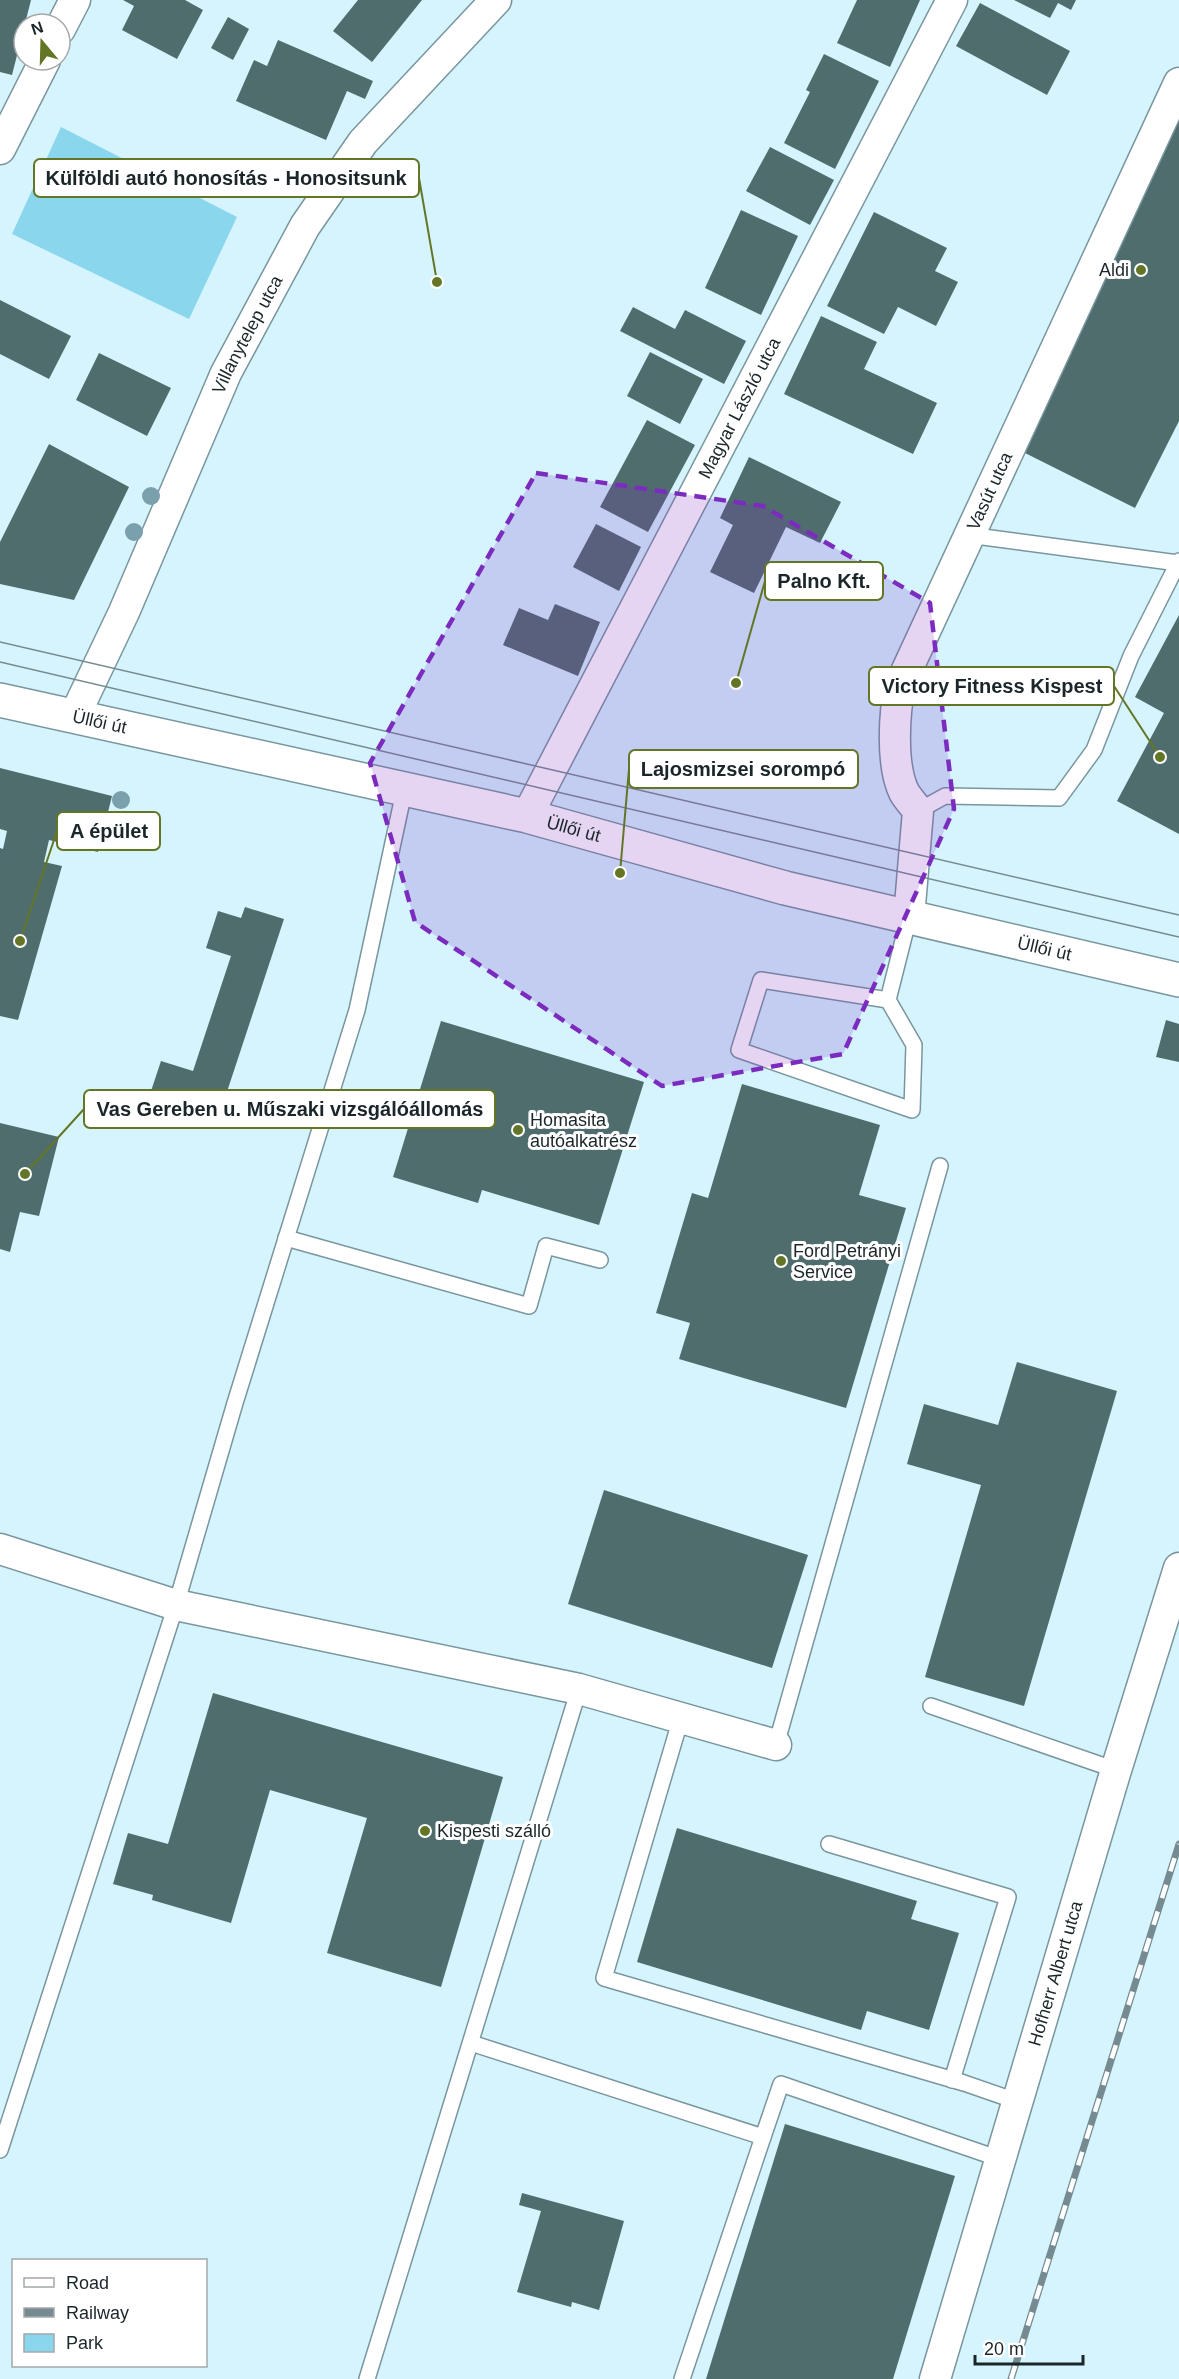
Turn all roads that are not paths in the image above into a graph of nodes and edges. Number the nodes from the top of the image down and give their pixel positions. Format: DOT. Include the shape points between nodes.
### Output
graph roads {
  1 [pos="496,0"];
  2 [pos="952,0"];
  3 [pos="39,72"];
  4 [pos="1179,82"];
  5 [pos="0,149"];
  6 [pos="968,535"];
  7 [pos="1178,562"];
  8 [pos="0,700"];
  9 [pos="74,717"];
  10 [pos="405,788"];
  11 [pos="918,811"];
  12 [pos="527,816"];
  13 [pos="909,917"];
  14 [pos="1179,980"];
  15 [pos="888,1000"];
  16 [pos="940,1166"];
  17 [pos="286,1239"];
  18 [pos="600,1260"];
  19 [pos="0,1549"];
  20 [pos="1179,1568"];
  21 [pos="176,1605"];
  22 [pos="579,1689"];
  23 [pos="931,1706"];
  24 [pos="681,1718"];
  25 [pos="776,1745"];
  26 [pos="1116,1770"];
  27 [pos="829,1844"];
  28 [pos="471,2043"];
  29 [pos="952,2080"];
  30 [pos="1016,2101"];
  31 [pos="3,2129"];
  32 [pos="763,2137"];
  33 [pos="0,2150"];
  34 [pos="1000,2159"];
  35 [pos="367,2379"];
  36 [pos="682,2379"];
  37 [pos="935,2379"];
  1 -- 9 [label="street, Villanytelep utca" via="363,142 305,226 226,373 124,612"];
  2 -- 12 [label="street, Magyar László utca"];
  3 -- 5 [label="street"];
  4 -- 6 [label="street, Vasút utca"];
  6 -- 7 [label="lane"];
  6 -- 11 [label="street, Vasút utca" via="900,685 894,741 904,791"];
  7 -- 11 [label="lane" via="1131,656 1094,750 1059,798 945,796"];
  8 -- 9 [label="main road, Üllői út"];
  9 -- 10 [label="main road, Üllői út"];
  10 -- 12 [label="main road, Üllői út"];
  10 -- 17 [label="lane" via="357,1010"];
  11 -- 13 [label="street"];
  12 -- 13 [label="main road, Üllői út" via="785,888"];
  13 -- 14 [label="main road, Üllői út"];
  13 -- 15 [label="lane"];
  15 -- 15 [label="lane" via="761,980 739,1050 912,1110 914,1045"];
  16 -- 25 [label="lane"];
  17 -- 18 [label="lane" via="529,1306 546,1246"];
  17 -- 21 [label="lane"];
  19 -- 21 [label="street"];
  20 -- 26 [label="street, Hofherr Albert utca"];
  21 -- 22 [label="street"];
  21 -- 31 [label="lane"];
  22 -- 24 [label="street"];
  22 -- 28 [label="lane"];
  23 -- 26 [label="lane"];
  24 -- 25 [label="street"];
  24 -- 29 [label="lane" via="604,1978"];
  26 -- 30 [label="street, Hofherr Albert utca"];
  27 -- 29 [label="lane" via="1008,1898"];
  28 -- 32 [label="lane"];
  28 -- 35 [label="lane"];
  29 -- 30 [label="lane"];
  30 -- 34 [label="street, Hofherr Albert utca"];
  31 -- 33 [label="lane"];
  32 -- 34 [label="lane" via="781,2084"];
  32 -- 36 [label="lane"];
  34 -- 37 [label="street, Hofherr Albert utca"];
}
